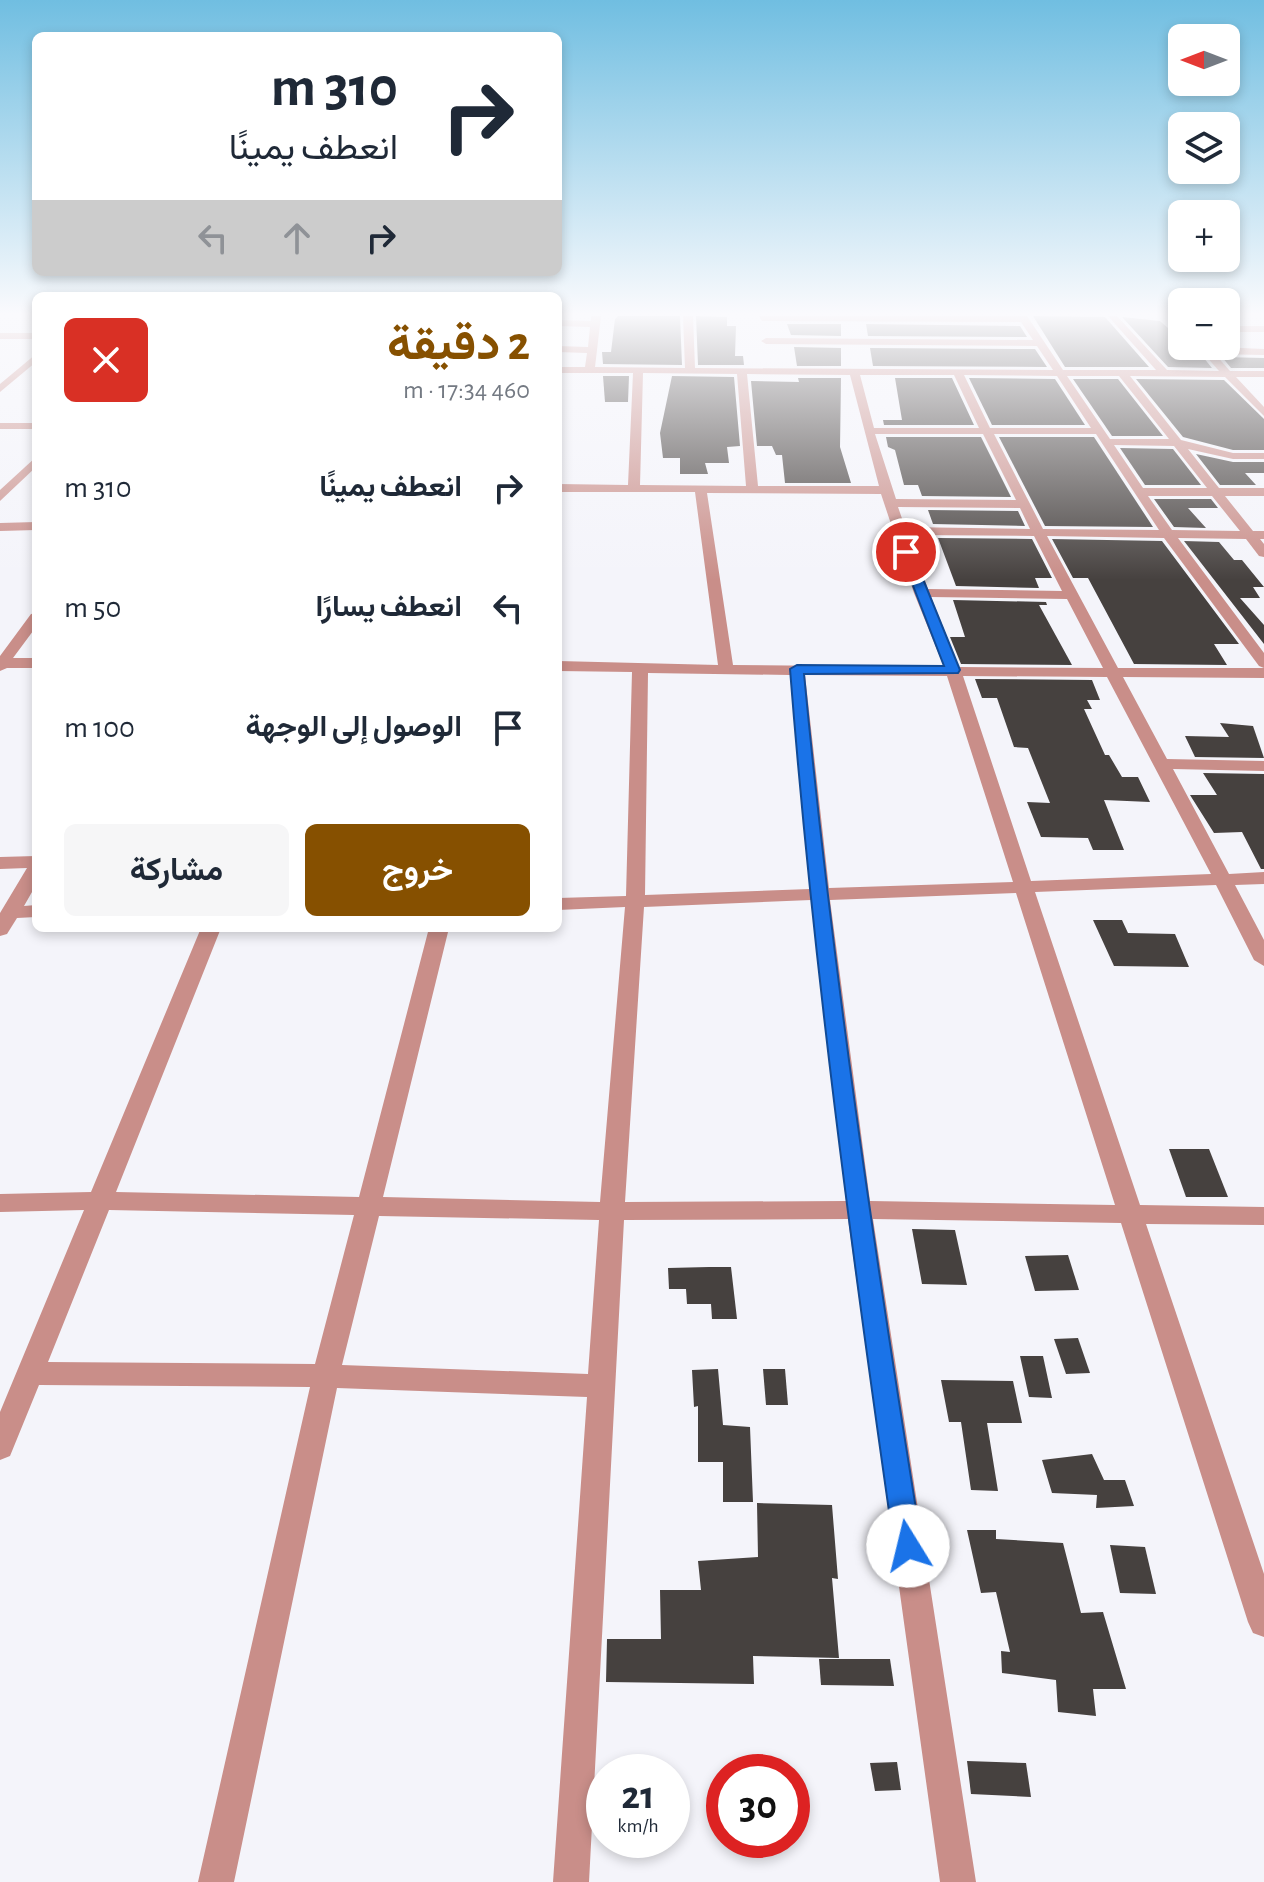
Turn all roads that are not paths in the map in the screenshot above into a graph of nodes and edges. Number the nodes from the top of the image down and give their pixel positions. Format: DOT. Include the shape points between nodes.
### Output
graph roads {
  1 [pos="637,404"];
  2 [pos="745,404"];
  3 [pos="862,404"];
  4 [pos="973,404"];
  5 [pos="1081,404"];
  6 [pos="1147,404"];
  7 [pos="0,426"];
  8 [pos="32,426"];
  9 [pos="868,431"];
  10 [pos="986,431"];
  11 [pos="1104,437"];
  12 [pos="1178,443"];
  13 [pos="1264,456"];
  14 [pos="32,464"];
  15 [pos="562,488"];
  16 [pos="634,488"];
  17 [pos="700,488"];
  18 [pos="752,489"];
  19 [pos="1141,492"];
  20 [pos="1213,492"];
  21 [pos="1264,492"];
  22 [pos="0,497"];
  23 [pos="890,497"];
  24 [pos="1024,504"];
  25 [pos="32,526"];
  26 [pos="0,527"];
  27 [pos="899,531"];
  28 [pos="1037,532"];
  29 [pos="1168,534"];
  30 [pos="1257,535"];
  31 [pos="1264,553"];
  32 [pos="921,593"];
  33 [pos="1072,595"];
  34 [pos="32,622"];
  35 [pos="32,663"];
  36 [pos="1264,663"];
  37 [pos="1,664"];
  38 [pos="562,666"];
  39 [pos="640,668"];
  40 [pos="797,669"];
  41 [pos="726,670"];
  42 [pos="953,670"];
  43 [pos="1115,671"];
  44 [pos="1264,673"];
  45 [pos="1161,764"];
  46 [pos="1264,766"];
  47 [pos="32,862"];
  48 [pos="0,863"];
  49 [pos="32,876"];
  50 [pos="1222,878"];
  51 [pos="1264,878"];
  52 [pos="1024,885"];
  53 [pos="820,893"];
  54 [pos="635,901"];
  55 [pos="562,904"];
  56 [pos="32,911"];
  57 [pos="11,912"];
  58 [pos="0,930"];
  59 [pos="209,932"];
  60 [pos="438,932"];
  61 [pos="1264,960"];
  62 [pos="100,1201"];
  63 [pos="0,1203"];
  64 [pos="367,1205"];
  65 [pos="857,1210"];
  66 [pos="612,1211"];
  67 [pos="1128,1214"];
  68 [pos="1264,1216"];
  69 [pos="30,1373"];
  70 [pos="326,1376"];
  71 [pos="601,1386"];
  72 [pos="0,1447"];
  73 [pos="1264,1622"];
  74 [pos="216,1882"];
  75 [pos="571,1882"];
  76 [pos="958,1882"];
  1 -- 16 [label="street"];
  2 -- 18 [label="street"];
  3 -- 9 [label="street"];
  4 -- 10 [label="street"];
  5 -- 11 [label="street"];
  6 -- 12 [label="street"];
  7 -- 8 [label="street"];
  9 -- 10 [label="street"];
  9 -- 23 [label="street"];
  10 -- 11 [label="street"];
  10 -- 24 [label="street"];
  11 -- 12 [label="street"];
  11 -- 19 [label="street"];
  12 -- 13 [label="street" via="1233,456"];
  12 -- 20 [label="street"];
  14 -- 22 [label="street"];
  15 -- 16 [label="street"];
  16 -- 17 [label="street"];
  17 -- 18 [label="street"];
  17 -- 41 [label="street"];
  18 -- 23 [label="street"];
  19 -- 20 [label="street"];
  19 -- 29 [label="street"];
  20 -- 21 [label="street"];
  20 -- 30 [label="street"];
  23 -- 24 [label="street"];
  23 -- 27 [label="street"];
  24 -- 28 [label="street"];
  25 -- 26 [label="street"];
  27 -- 28 [label="street"];
  27 -- 32 [label="street"];
  28 -- 29 [label="street"];
  28 -- 33 [label="street"];
  29 -- 30 [label="street"];
  29 -- 36 [label="street"];
  30 -- 31 [label="street"];
  32 -- 33 [label="street"];
  32 -- 42 [label="street"];
  33 -- 43 [label="street"];
  34 -- 37 [label="street"];
  35 -- 37 [label="street"];
  38 -- 39 [label="street"];
  39 -- 41 [label="street"];
  39 -- 54 [label="street"];
  40 -- 41 [label="street"];
  40 -- 42 [label="street"];
  40 -- 53 [label="street"];
  42 -- 43 [label="street"];
  42 -- 52 [label="street"];
  43 -- 44 [label="street"];
  43 -- 45 [label="street"];
  45 -- 46 [label="street"];
  45 -- 50 [label="street"];
  47 -- 48 [label="street"];
  49 -- 57 [label="street"];
  50 -- 51 [label="street"];
  50 -- 52 [label="street"];
  50 -- 61 [label="street"];
  52 -- 53 [label="street"];
  52 -- 67 [label="street"];
  53 -- 54 [label="street"];
  53 -- 65 [label="street"];
  54 -- 55 [label="street"];
  54 -- 66 [label="street"];
  56 -- 57 [label="street"];
  57 -- 58 [label="street"];
  59 -- 62 [label="street"];
  60 -- 64 [label="street"];
  62 -- 63 [label="street"];
  62 -- 64 [label="street"];
  62 -- 69 [label="street"];
  64 -- 66 [label="street"];
  64 -- 70 [label="street"];
  65 -- 66 [label="street"];
  65 -- 67 [label="street"];
  65 -- 76 [label="street"];
  66 -- 71 [label="street"];
  67 -- 68 [label="street"];
  67 -- 73 [label="street"];
  69 -- 70 [label="street"];
  69 -- 72 [label="street"];
  70 -- 71 [label="street"];
  70 -- 74 [label="street"];
  71 -- 75 [label="street"];
}
